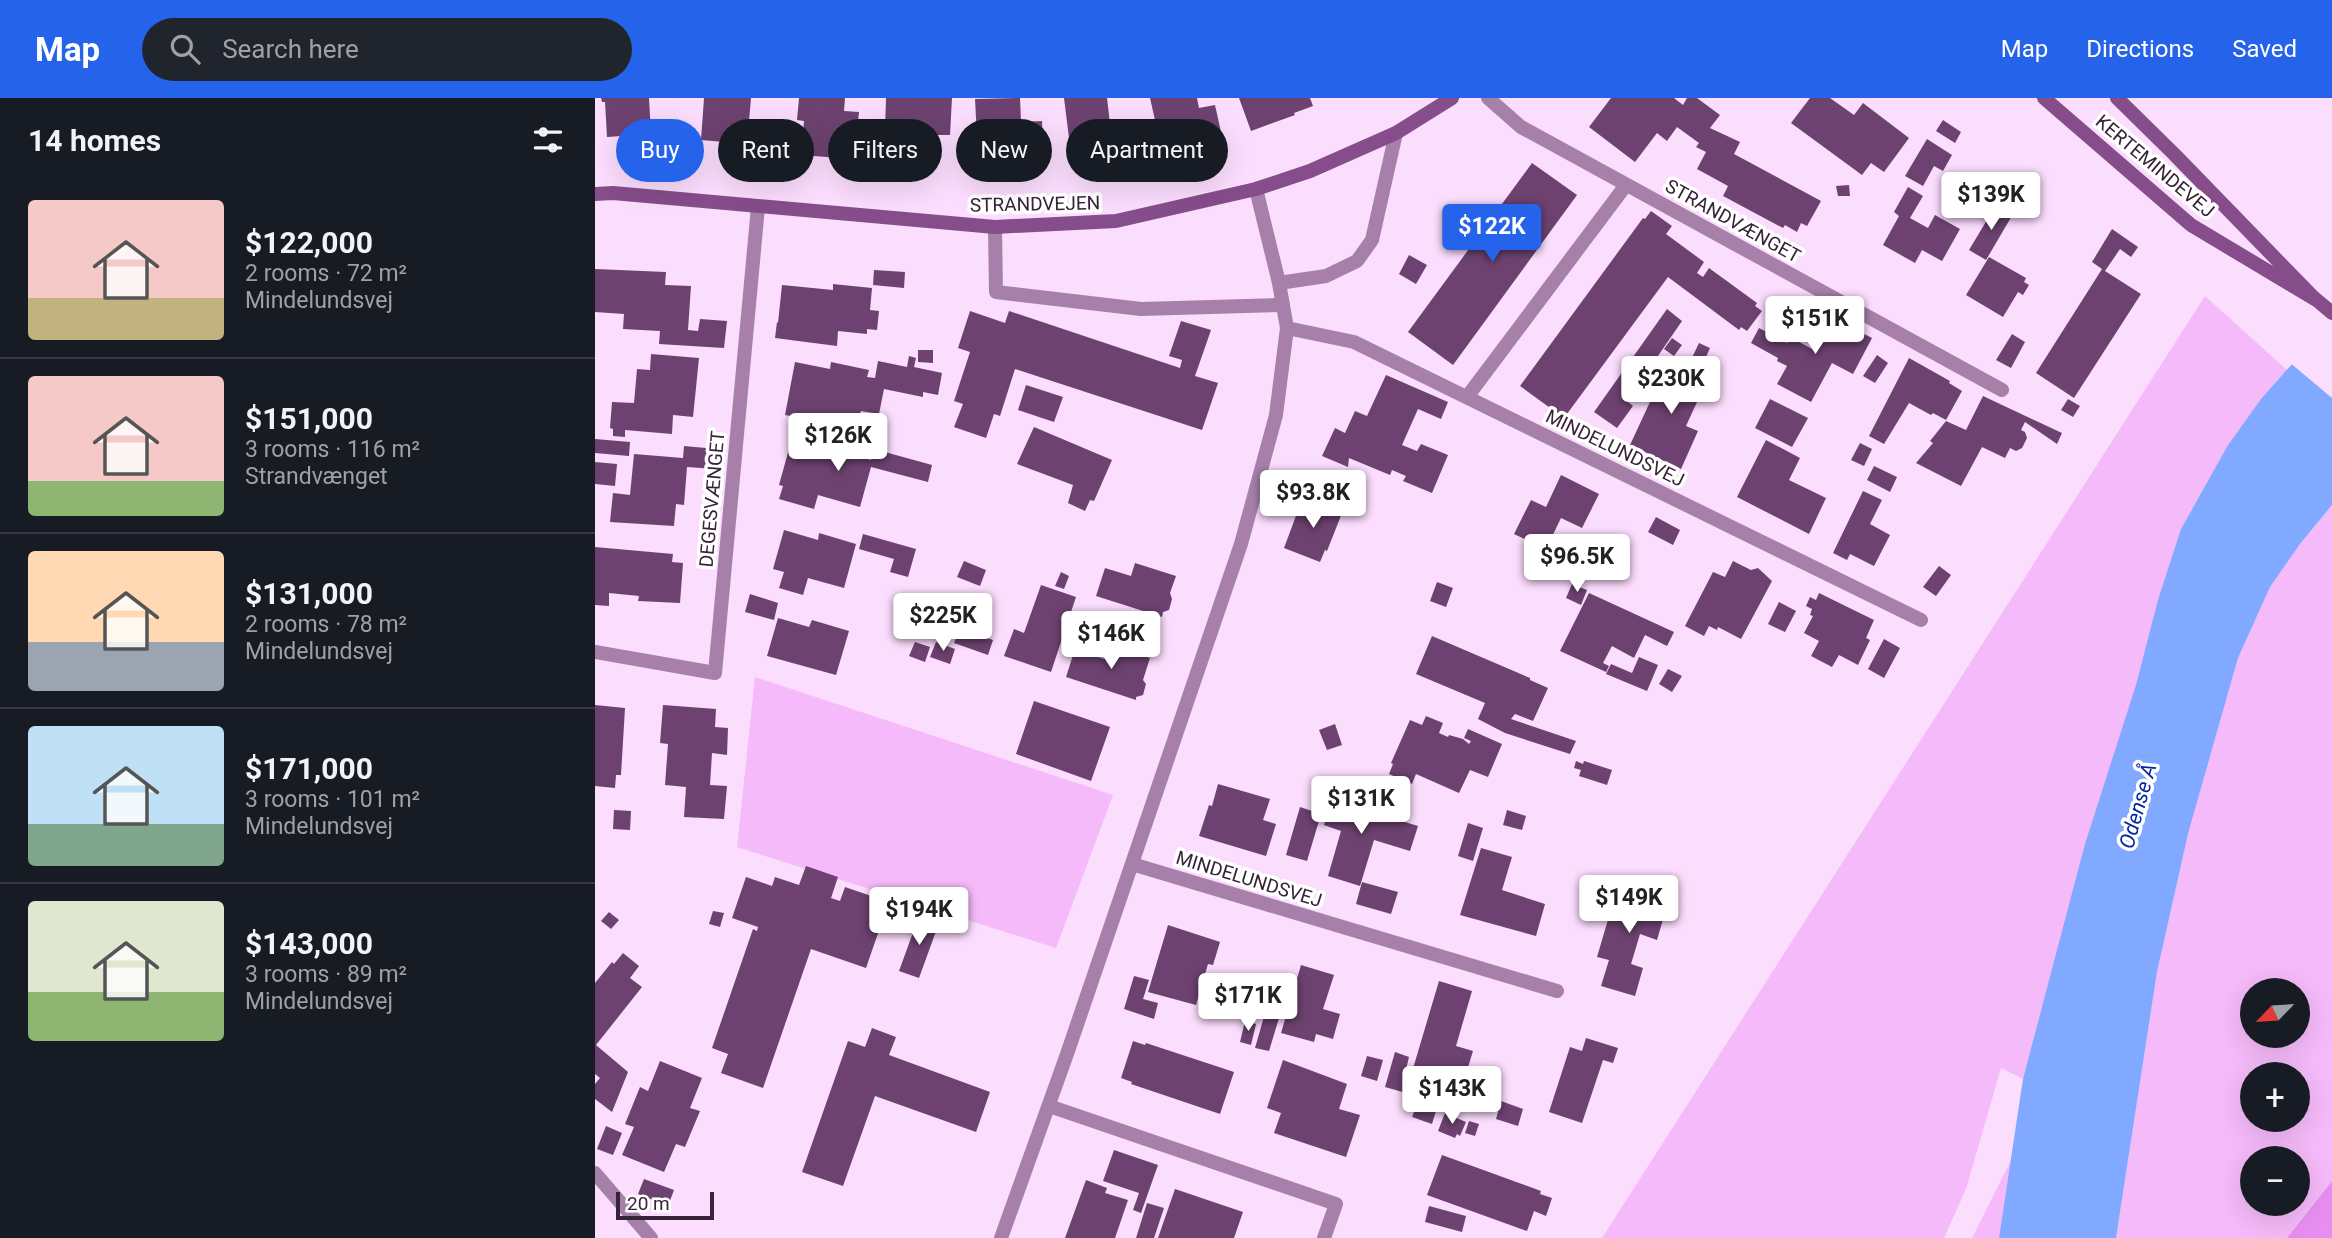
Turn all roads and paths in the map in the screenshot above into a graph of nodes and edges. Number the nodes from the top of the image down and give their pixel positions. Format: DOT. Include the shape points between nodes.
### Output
graph roads {
  1 [pos="1452,98"];
  2 [pos="1488,98"];
  3 [pos="2044,98"];
  4 [pos="2103,98"];
  5 [pos="2117,98"];
  6 [pos="1396,133"];
  7 [pos="2174,154"];
  8 [pos="1626,185"];
  9 [pos="1256,189"];
  10 [pos="595,194"];
  11 [pos="758,207"];
  12 [pos="995,228"];
  13 [pos="1279,284"];
  14 [pos="2318,301"];
  15 [pos="1283,305"];
  16 [pos="2332,313"];
  17 [pos="1287,328"];
  18 [pos="2001,390"];
  19 [pos="1467,397"];
  20 [pos="1921,620"];
  21 [pos="595,652"];
  22 [pos="1132,864"];
  23 [pos="1557,991"];
  24 [pos="1049,1106"];
  25 [pos="595,1172"];
  26 [pos="651,1238"];
  27 [pos="1001,1238"];
  28 [pos="1324,1238"];
  1 -- 6 [label="street, STRANDVEJEN"];
  2 -- 8 [label="street, STRANDVÆNGET" via="1521,127"];
  3 -- 14 [label="street, KERTEMINDEVEJ" via="2190,225"];
  4 -- 7 [label="street"];
  5 -- 7 [label="street, KERTEMINDEVEJ"];
  6 -- 9 [label="street, STRANDVEJEN"];
  6 -- 13 [label="street" via="1372,240 1357,261 1326,276"];
  7 -- 14 [label="street, KERTEMINDEVEJ"];
  8 -- 18 [label="street, STRANDVÆNGET"];
  8 -- 19 [label="street"];
  9 -- 12 [label="street, STRANDVEJEN" via="1116,221"];
  9 -- 13 [label="street"];
  10 -- 11 [label="street, STRANDVEJEN"];
  11 -- 12 [label="street, STRANDVEJEN"];
  11 -- 21 [label="street, DEGESVÆNGET" via="715,673"];
  12 -- 15 [label="street" via="996,292 1141,309"];
  13 -- 15 [label="street"];
  14 -- 16 [label="street, KERTEMINDEVEJ"];
  15 -- 17 [label="street"];
  17 -- 19 [label="street, MINDELUNDSVEJ" via="1354,342"];
  17 -- 22 [label="street" via="1276,415 1241,544"];
  19 -- 20 [label="street, MINDELUNDSVEJ"];
  22 -- 23 [label="street, MINDELUNDSVEJ"];
  22 -- 24 [label="street"];
  24 -- 27 [label="street"];
  24 -- 28 [label="street" via="1336,1204"];
  25 -- 26 [label="street"];
}
